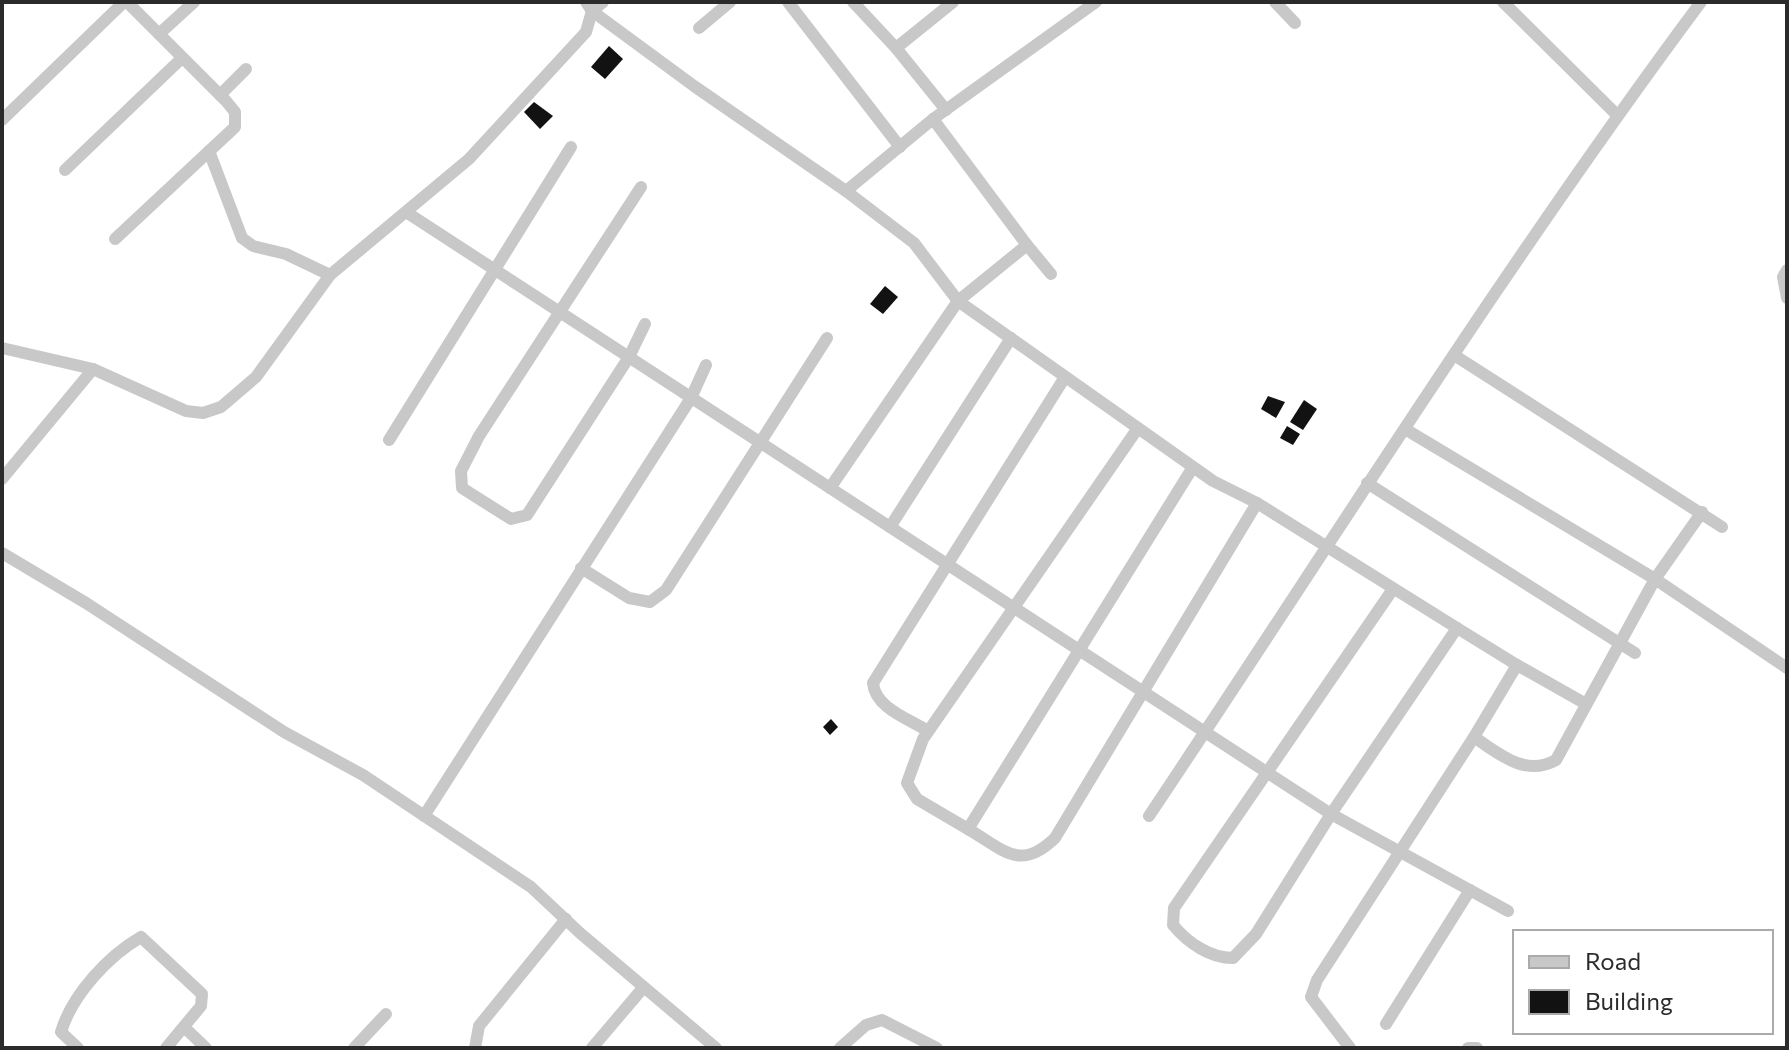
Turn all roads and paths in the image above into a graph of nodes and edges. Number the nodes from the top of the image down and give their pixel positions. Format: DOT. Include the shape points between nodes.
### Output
graph roads {
  1 [pos="125,2"];
  2 [pos="194,2"];
  3 [pos="730,2"];
  4 [pos="788,2"];
  5 [pos="853,2"];
  6 [pos="953,2"];
  7 [pos="1096,2"];
  8 [pos="1275,2"];
  9 [pos="1503,2"];
  10 [pos="1701,2"];
  11 [pos="593,5"];
  12 [pos="1295,23"];
  13 [pos="699,28"];
  14 [pos="159,34"];
  15 [pos="896,48"];
  16 [pos="182,58"];
  17 [pos="246,69"];
  18 [pos="220,95"];
  19 [pos="946,110"];
  20 [pos="1617,115"];
  21 [pos="933,119"];
  22 [pos="2,120"];
  23 [pos="571,147"];
  24 [pos="900,147"];
  25 [pos="209,151"];
  26 [pos="65,170"];
  27 [pos="641,187"];
  28 [pos="846,191"];
  29 [pos="406,212"];
  30 [pos="115,239"];
  31 [pos="1027,245"];
  32 [pos="495,270"];
  33 [pos="1787,270"];
  34 [pos="1051,274"];
  35 [pos="330,275"];
  36 [pos="1787,298"];
  37 [pos="958,301"];
  38 [pos="558,311"];
  39 [pos="645,324"];
  40 [pos="827,338"];
  41 [pos="1011,338"];
  42 [pos="2,348"];
  43 [pos="1454,355"];
  44 [pos="629,357"];
  45 [pos="706,365"];
  46 [pos="93,369"];
  47 [pos="1065,377"];
  48 [pos="691,398"];
  49 [pos="1138,428"];
  50 [pos="1405,429"];
  51 [pos="389,440"];
  52 [pos="758,442"];
  53 [pos="1193,467"];
  54 [pos="2,479"];
  55 [pos="1367,483"];
  56 [pos="830,488"];
  57 [pos="1257,503"];
  58 [pos="1702,512"];
  59 [pos="890,527"];
  60 [pos="1722,527"];
  61 [pos="1329,546"];
  62 [pos="2,553"];
  63 [pos="947,564"];
  64 [pos="581,568"];
  65 [pos="1655,579"];
  66 [pos="1393,589"];
  67 [pos="1014,608"];
  68 [pos="1457,628"];
  69 [pos="1619,642"];
  70 [pos="1077,649"];
  71 [pos="1635,653"];
  72 [pos="1517,665"];
  73 [pos="1787,668"];
  74 [pos="1143,692"];
  75 [pos="1586,704"];
  76 [pos="928,731"];
  77 [pos="1205,733"];
  78 [pos="1474,737"];
  79 [pos="1267,773"];
  80 [pos="1331,814"];
  81 [pos="424,816"];
  82 [pos="1149,816"];
  83 [pos="968,829"];
  84 [pos="1400,852"];
  85 [pos="1470,890"];
  86 [pos="1508,911"];
  87 [pos="566,919"];
  88 [pos="643,988"];
  89 [pos="386,1014"];
  90 [pos="1386,1024"];
  91 [pos="184,1027"];
  92 [pos="78,1048"];
  93 [pos="166,1048"];
  94 [pos="206,1048"];
  95 [pos="354,1048"];
  96 [pos="475,1048"];
  97 [pos="592,1048"];
  98 [pos="716,1048"];
  99 [pos="840,1048"];
  100 [pos="937,1048"];
  101 [pos="1350,1048"];
  102 [pos="1468,1048"];
  103 [pos="1477,1048"];
  1 -- 14 [label="street"];
  1 -- 22 [label="street"];
  2 -- 14 [label="street"];
  3 -- 13 [label="street"];
  4 -- 24 [label="street"];
  5 -- 15 [label="street"];
  6 -- 15 [label="street"];
  7 -- 19 [label="street"];
  8 -- 12 [label="street"];
  9 -- 20 [label="street"];
  10 -- 20 [label="street"];
  11 -- 28 [label="street" via="694,86"];
  11 -- 29 [label="street" via="586,32 469,159"];
  14 -- 16 [label="street"];
  15 -- 19 [label="street"];
  16 -- 18 [label="street"];
  16 -- 26 [label="street"];
  17 -- 18 [label="street"];
  18 -- 25 [label="street" via="235,112 235,127"];
  19 -- 21 [label="street"];
  20 -- 43 [label="street"];
  21 -- 24 [label="street"];
  21 -- 31 [label="street"];
  23 -- 32 [label="street"];
  24 -- 28 [label="street"];
  25 -- 30 [label="street"];
  25 -- 35 [label="street" via="242,238"];
  27 -- 38 [label="street"];
  28 -- 37 [label="street" via="914,243"];
  29 -- 32 [label="street"];
  29 -- 35 [label="street"];
  31 -- 34 [label="street"];
  31 -- 37 [label="street"];
  32 -- 38 [label="street"];
  32 -- 51 [label="street"];
  33 -- 36 [label="street"];
  35 -- 46 [label="street" via="256,377 221,407 186,411"];
  37 -- 41 [label="street"];
  37 -- 56 [label="street"];
  38 -- 44 [label="street"];
  38 -- 44 [label="street" via="461,471 462,488 488,508 511,519 527,515"];
  39 -- 44 [label="street"];
  40 -- 52 [label="street"];
  41 -- 47 [label="street"];
  41 -- 59 [label="street"];
  42 -- 46 [label="street"];
  43 -- 50 [label="street"];
  43 -- 58 [label="street"];
  44 -- 48 [label="street"];
  45 -- 48 [label="street"];
  46 -- 54 [label="street"];
  47 -- 49 [label="street"];
  47 -- 63 [label="street"];
  48 -- 52 [label="street"];
  48 -- 64 [label="street"];
  49 -- 53 [label="street"];
  49 -- 67 [label="street"];
  50 -- 55 [label="street"];
  50 -- 65 [label="street"];
  52 -- 56 [label="street"];
  52 -- 64 [label="street" via="666,590 650,602 629,598"];
  53 -- 57 [label="street"];
  53 -- 70 [label="street"];
  55 -- 61 [label="street"];
  55 -- 69 [label="street"];
  56 -- 59 [label="street"];
  57 -- 61 [label="street"];
  57 -- 74 [label="street"];
  58 -- 60 [label="street"];
  58 -- 65 [label="street"];
  59 -- 63 [label="street"];
  61 -- 66 [label="street"];
  61 -- 77 [label="street"];
  62 -- 81 [label="street"];
  63 -- 67 [label="street"];
  63 -- 76 [label="street" via="873,683 881,702"];
  64 -- 81 [label="street"];
  65 -- 69 [label="street"];
  65 -- 73 [label="street"];
  66 -- 68 [label="street"];
  66 -- 79 [label="street"];
  67 -- 70 [label="street"];
  67 -- 76 [label="street"];
  68 -- 72 [label="street"];
  68 -- 80 [label="street"];
  69 -- 71 [label="street"];
  69 -- 75 [label="street"];
  70 -- 74 [label="street"];
  70 -- 83 [label="street"];
  72 -- 75 [label="street"];
  72 -- 78 [label="street"];
  74 -- 77 [label="street"];
  74 -- 83 [label="street" via="1055,838 1039,853 1022,858"];
  75 -- 78 [label="street" via="1556,760 1541,769 1524,766"];
  76 -- 83 [label="street" via="907,783 917,799"];
  77 -- 79 [label="street"];
  77 -- 82 [label="street"];
  78 -- 84 [label="street"];
  79 -- 80 [label="street"];
  79 -- 80 [label="street" via="1174,908 1173,925 1183,937 1218,958 1233,958 1256,934"];
  80 -- 84 [label="street"];
  81 -- 87 [label="street" via="531,887"];
  84 -- 85 [label="street"];
  84 -- 101 [label="street" via="1311,997"];
  85 -- 86 [label="street"];
  85 -- 90 [label="street"];
  87 -- 88 [label="street"];
  87 -- 96 [label="street" via="479,1026"];
  88 -- 97 [label="street"];
  88 -- 98 [label="street"];
  89 -- 95 [label="street"];
  91 -- 92 [label="street" via="201,1006 202,994 141,937 123,947 65,1019 61,1032"];
  91 -- 93 [label="street"];
  91 -- 94 [label="street"];
  99 -- 100 [label="street" via="866,1025 882,1020"];
  102 -- 103 [label="street"];
}
